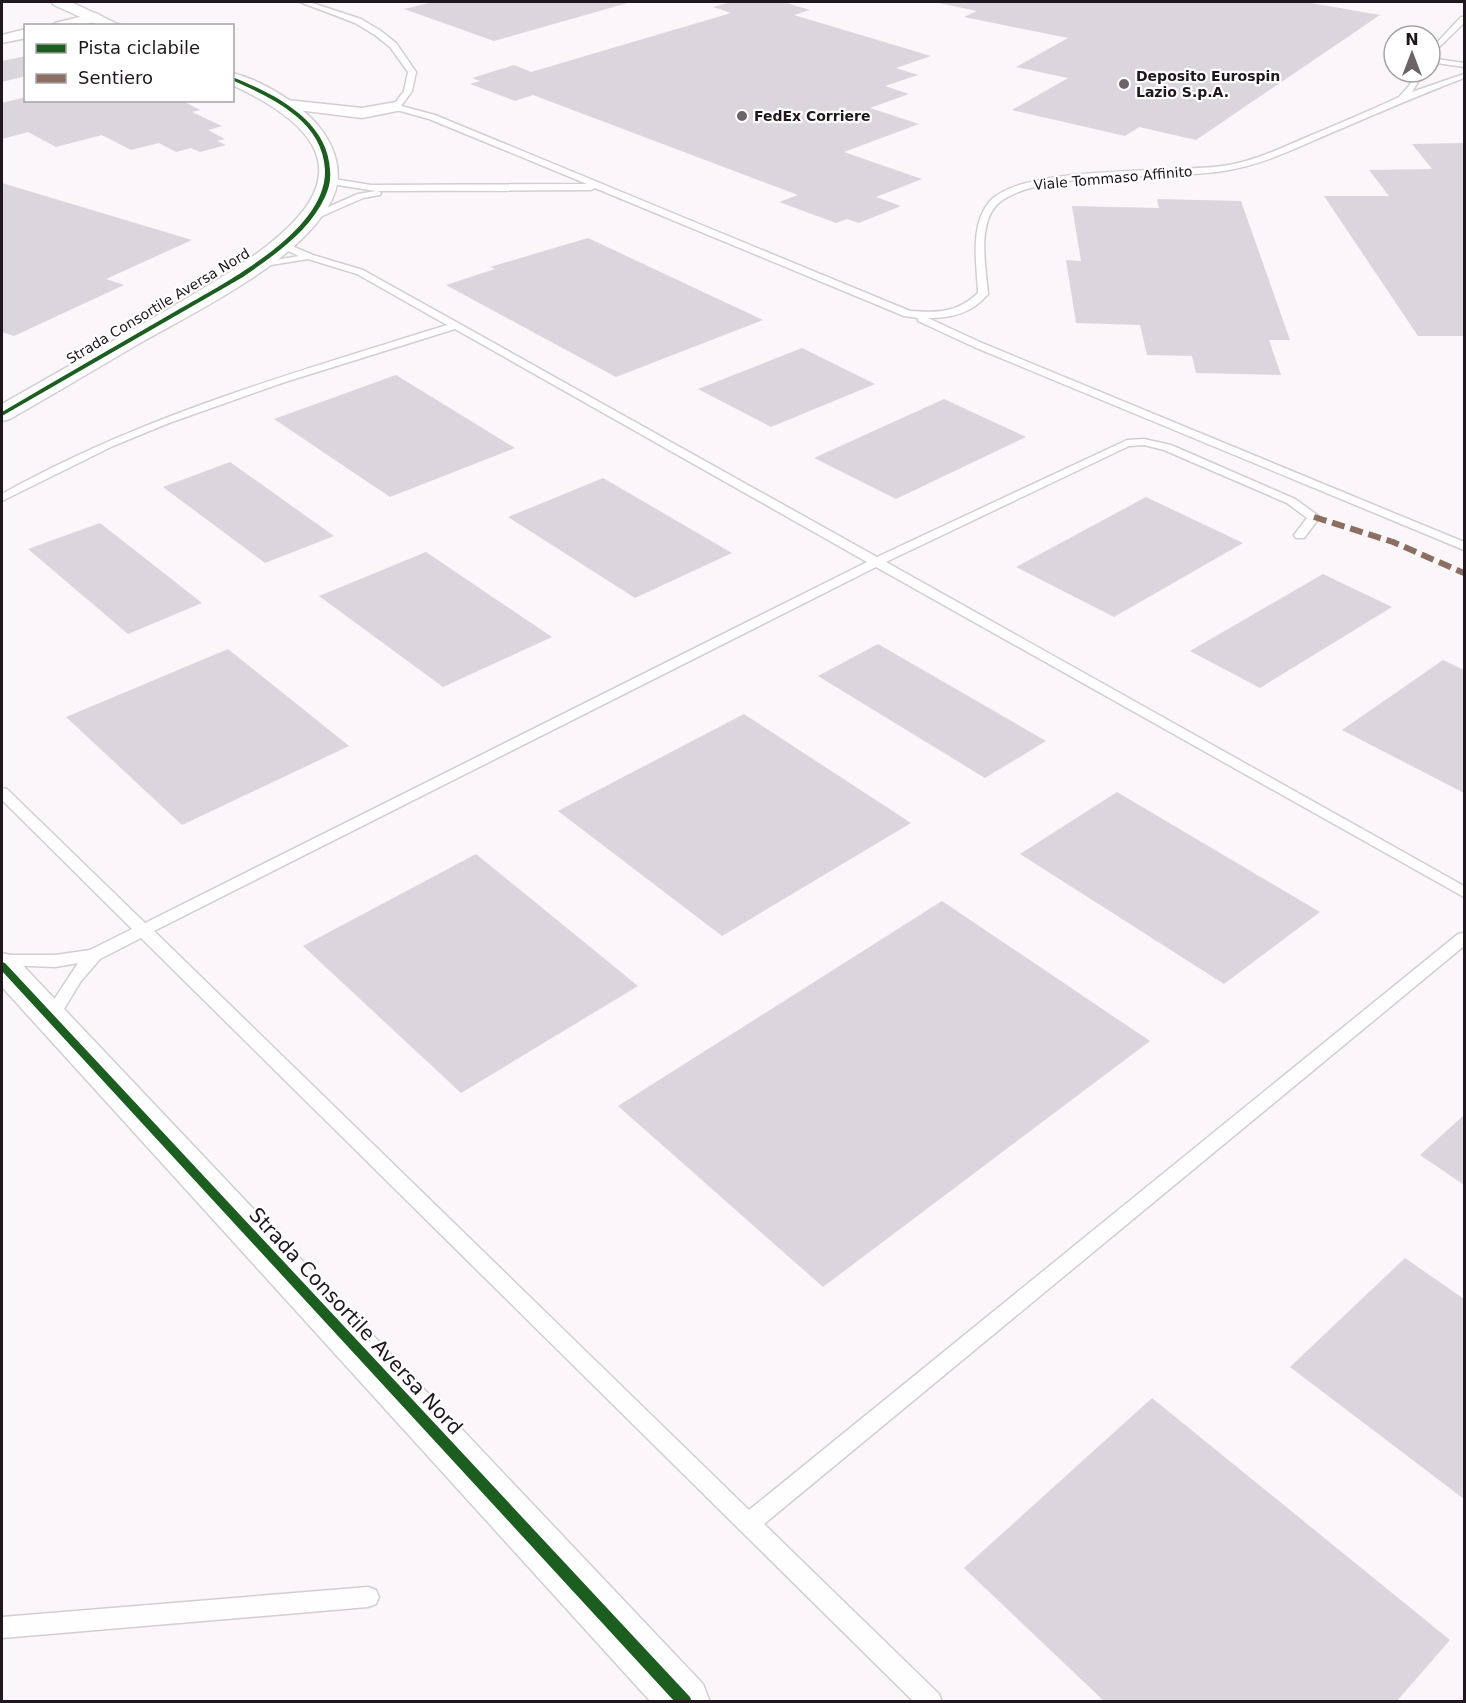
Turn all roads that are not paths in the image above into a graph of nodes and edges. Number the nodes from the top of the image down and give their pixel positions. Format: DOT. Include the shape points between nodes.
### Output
graph roads {
  1 [pos="59,2"];
  2 [pos="304,2"];
  3 [pos="96,18"];
  4 [pos="1464,19"];
  5 [pos="69,24"];
  6 [pos="110,24"];
  7 [pos="24,34"];
  8 [pos="2,39"];
  9 [pos="1442,41"];
  10 [pos="1464,58"];
  11 [pos="1442,59"];
  12 [pos="1442,61"];
  13 [pos="1464,65"];
  14 [pos="1464,76"];
  15 [pos="234,79"];
  16 [pos="1414,84"];
  17 [pos="1402,99"];
  18 [pos="287,105"];
  19 [pos="396,106"];
  20 [pos="375,112"];
  21 [pos="315,132"];
  22 [pos="548,172"];
  23 [pos="328,181"];
  24 [pos="516,186"];
  25 [pos="416,188"];
  26 [pos="609,189"];
  27 [pos="308,219"];
  28 [pos="282,245"];
  29 [pos="310,257"];
  30 [pos="252,267"];
  31 [pos="908,314"];
  32 [pos="455,326"];
  33 [pos="2,414"];
  34 [pos="2,498"];
  35 [pos="1300,535"];
  36 [pos="1464,546"];
  37 [pos="877,562"];
  38 [pos="2,792"];
  39 [pos="1464,892"];
  40 [pos="144,931"];
  41 [pos="1464,938"];
  42 [pos="94,955"];
  43 [pos="2,960"];
  44 [pos="2,965"];
  45 [pos="50,1018"];
  46 [pos="749,1523"];
  47 [pos="368,1597"];
  48 [pos="2,1628"];
  49 [pos="685,1701"];
  50 [pos="931,1701"];
  1 -- 3 [label="street"];
  2 -- 19 [label="lane" via="358,21 393,45 412,72 410,89"];
  3 -- 5 [label="street"];
  3 -- 6 [label="street"];
  4 -- 9 [label="lane"];
  7 -- 8 [label="street"];
  10 -- 11 [label="lane"];
  12 -- 13 [label="lane"];
  14 -- 17 [label="lane, Viale Tommaso Affinito"];
  15 -- 18 [label="street"];
  16 -- 17 [label="lane"];
  17 -- 31 [label="lane, Viale Tommaso Affinito" via="1254,163 1220,169 1056,180 1005,193 984,215 980,237 983,294 970,307 940,316"];
  18 -- 20 [label="street" via="349,113"];
  18 -- 21 [label="street"];
  19 -- 20 [label="street"];
  19 -- 22 [label="lane, Viale Tommaso Affinito" via="432,117"];
  20 -- 21 [label="street"];
  21 -- 23 [label="street" via="328,165"];
  22 -- 24 [label="lane, Viale Tommaso Affinito"];
  22 -- 26 [label="lane, Viale Tommaso Affinito"];
  23 -- 25 [label="lane, Viale Tommaso Affinito" via="371,188"];
  23 -- 27 [label="street, Strada Consortile Aversa Nord"];
  24 -- 25 [label="lane, Viale Tommaso Affinito"];
  24 -- 26 [label="lane, Viale Tommaso Affinito"];
  25 -- 27 [label="lane, Viale Tommaso Affinito" via="361,196"];
  26 -- 31 [label="lane, Viale Tommaso Affinito"];
  27 -- 28 [label="street, Strada Consortile Aversa Nord"];
  28 -- 29 [label="lane"];
  28 -- 30 [label="street, Strada Consortile Aversa Nord"];
  29 -- 30 [label="lane"];
  29 -- 32 [label="lane" via="360,272"];
  30 -- 33 [label="street, Strada Consortile Aversa Nord"];
  31 -- 36 [label="lane, Viale Tommaso Affinito"];
  32 -- 34 [label="lane" via="219,401 120,438"];
  32 -- 37 [label="lane"];
  35 -- 37 [label="lane" via="1314,518 1291,501 1167,447 1127,443"];
  37 -- 39 [label="lane"];
  37 -- 40 [label="lane"];
  38 -- 40 [label="lane"];
  40 -- 42 [label="lane"];
  40 -- 46 [label="lane"];
  41 -- 46 [label="lane"];
  42 -- 43 [label="lane" via="55,961"];
  42 -- 45 [label="lane"];
  44 -- 45 [label="street, Strada Consortile Aversa Nord"];
  45 -- 49 [label="street, Strada Consortile Aversa Nord"];
  46 -- 50 [label="lane"];
  47 -- 48 [label="lane"];
}
